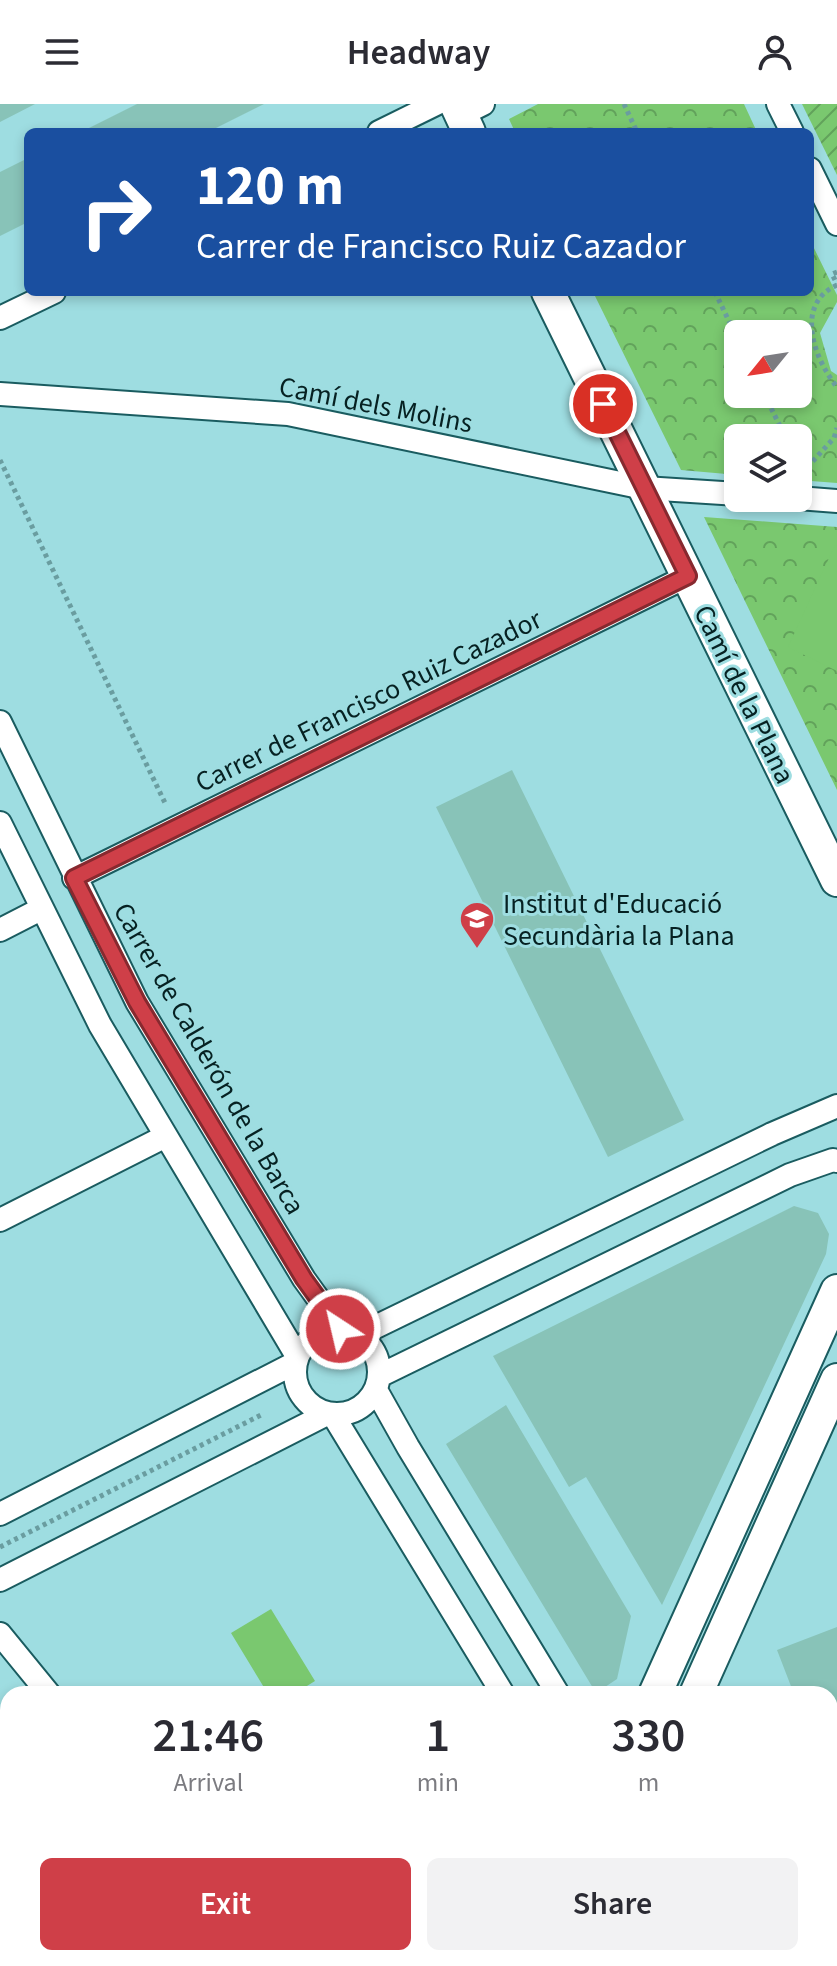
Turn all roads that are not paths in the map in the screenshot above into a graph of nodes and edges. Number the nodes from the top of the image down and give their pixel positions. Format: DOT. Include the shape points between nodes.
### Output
graph roads {
  1 [pos="778,104"];
  2 [pos="461,112"];
  3 [pos="395,128"];
  4 [pos="790,128"];
  5 [pos="814,177"];
  6 [pos="837,224"];
  7 [pos="46,296"];
  8 [pos="550,296"];
  9 [pos="0,318"];
  10 [pos="0,394"];
  11 [pos="644,488"];
  12 [pos="724,493"];
  13 [pos="812,499"];
  14 [pos="837,501"];
  15 [pos="688,576"];
  16 [pos="0,722"];
  17 [pos="0,823"];
  18 [pos="74,878"];
  19 [pos="837,880"];
  20 [pos="41,909"];
  21 [pos="0,930"];
  22 [pos="837,1106"];
  23 [pos="166,1136"];
  24 [pos="837,1161"];
  25 [pos="0,1220"];
  26 [pos="837,1291"];
  27 [pos="349,1332"];
  28 [pos="296,1359"];
  29 [pos="837,1380"];
  30 [pos="378,1383"];
  31 [pos="330,1415"];
  32 [pos="0,1514"];
  33 [pos="0,1580"];
  34 [pos="0,1634"];
  35 [pos="42,1686"];
  36 [pos="498,1686"];
  37 [pos="553,1686"];
  38 [pos="659,1686"];
  39 [pos="700,1686"];
  1 -- 4 [label="street"];
  2 -- 3 [label="street"];
  5 -- 6 [label="street"];
  7 -- 9 [label="street"];
  8 -- 11 [label="street, Camí de la Plana"];
  10 -- 11 [label="street, Camí dels Molins" via="288,414"];
  11 -- 12 [label="street, Camí dels Molins"];
  11 -- 15 [label="street, Camí de la Plana"];
  13 -- 14 [label="street"];
  15 -- 18 [label="street, Carrer de Francisco Ruiz Cazador"];
  15 -- 19 [label="street, Camí de la Plana"];
  16 -- 18 [label="street, Carrer de Calderón de la Barca"];
  17 -- 20 [label="street"];
  18 -- 27 [label="street, Carrer de Calderón de la Barca" via="137,1002 304,1279"];
  20 -- 21 [label="street"];
  20 -- 23 [label="street" via="100,1025"];
  22 -- 27 [label="street"];
  23 -- 25 [label="street"];
  23 -- 28 [label="street"];
  24 -- 30 [label="street" via="790,1175"];
  26 -- 38 [label="street"];
  27 -- 28 [label="street" via="314,1336"];
  27 -- 30 [label="street" via="375,1353"];
  28 -- 31 [label="street" via="301,1395"];
  28 -- 32 [label="street"];
  29 -- 39 [label="street"];
  30 -- 31 [label="street" via="359,1409"];
  30 -- 37 [label="street" via="408,1447"];
  31 -- 33 [label="street"];
  31 -- 36 [label="street"];
  34 -- 35 [label="street"];
}
